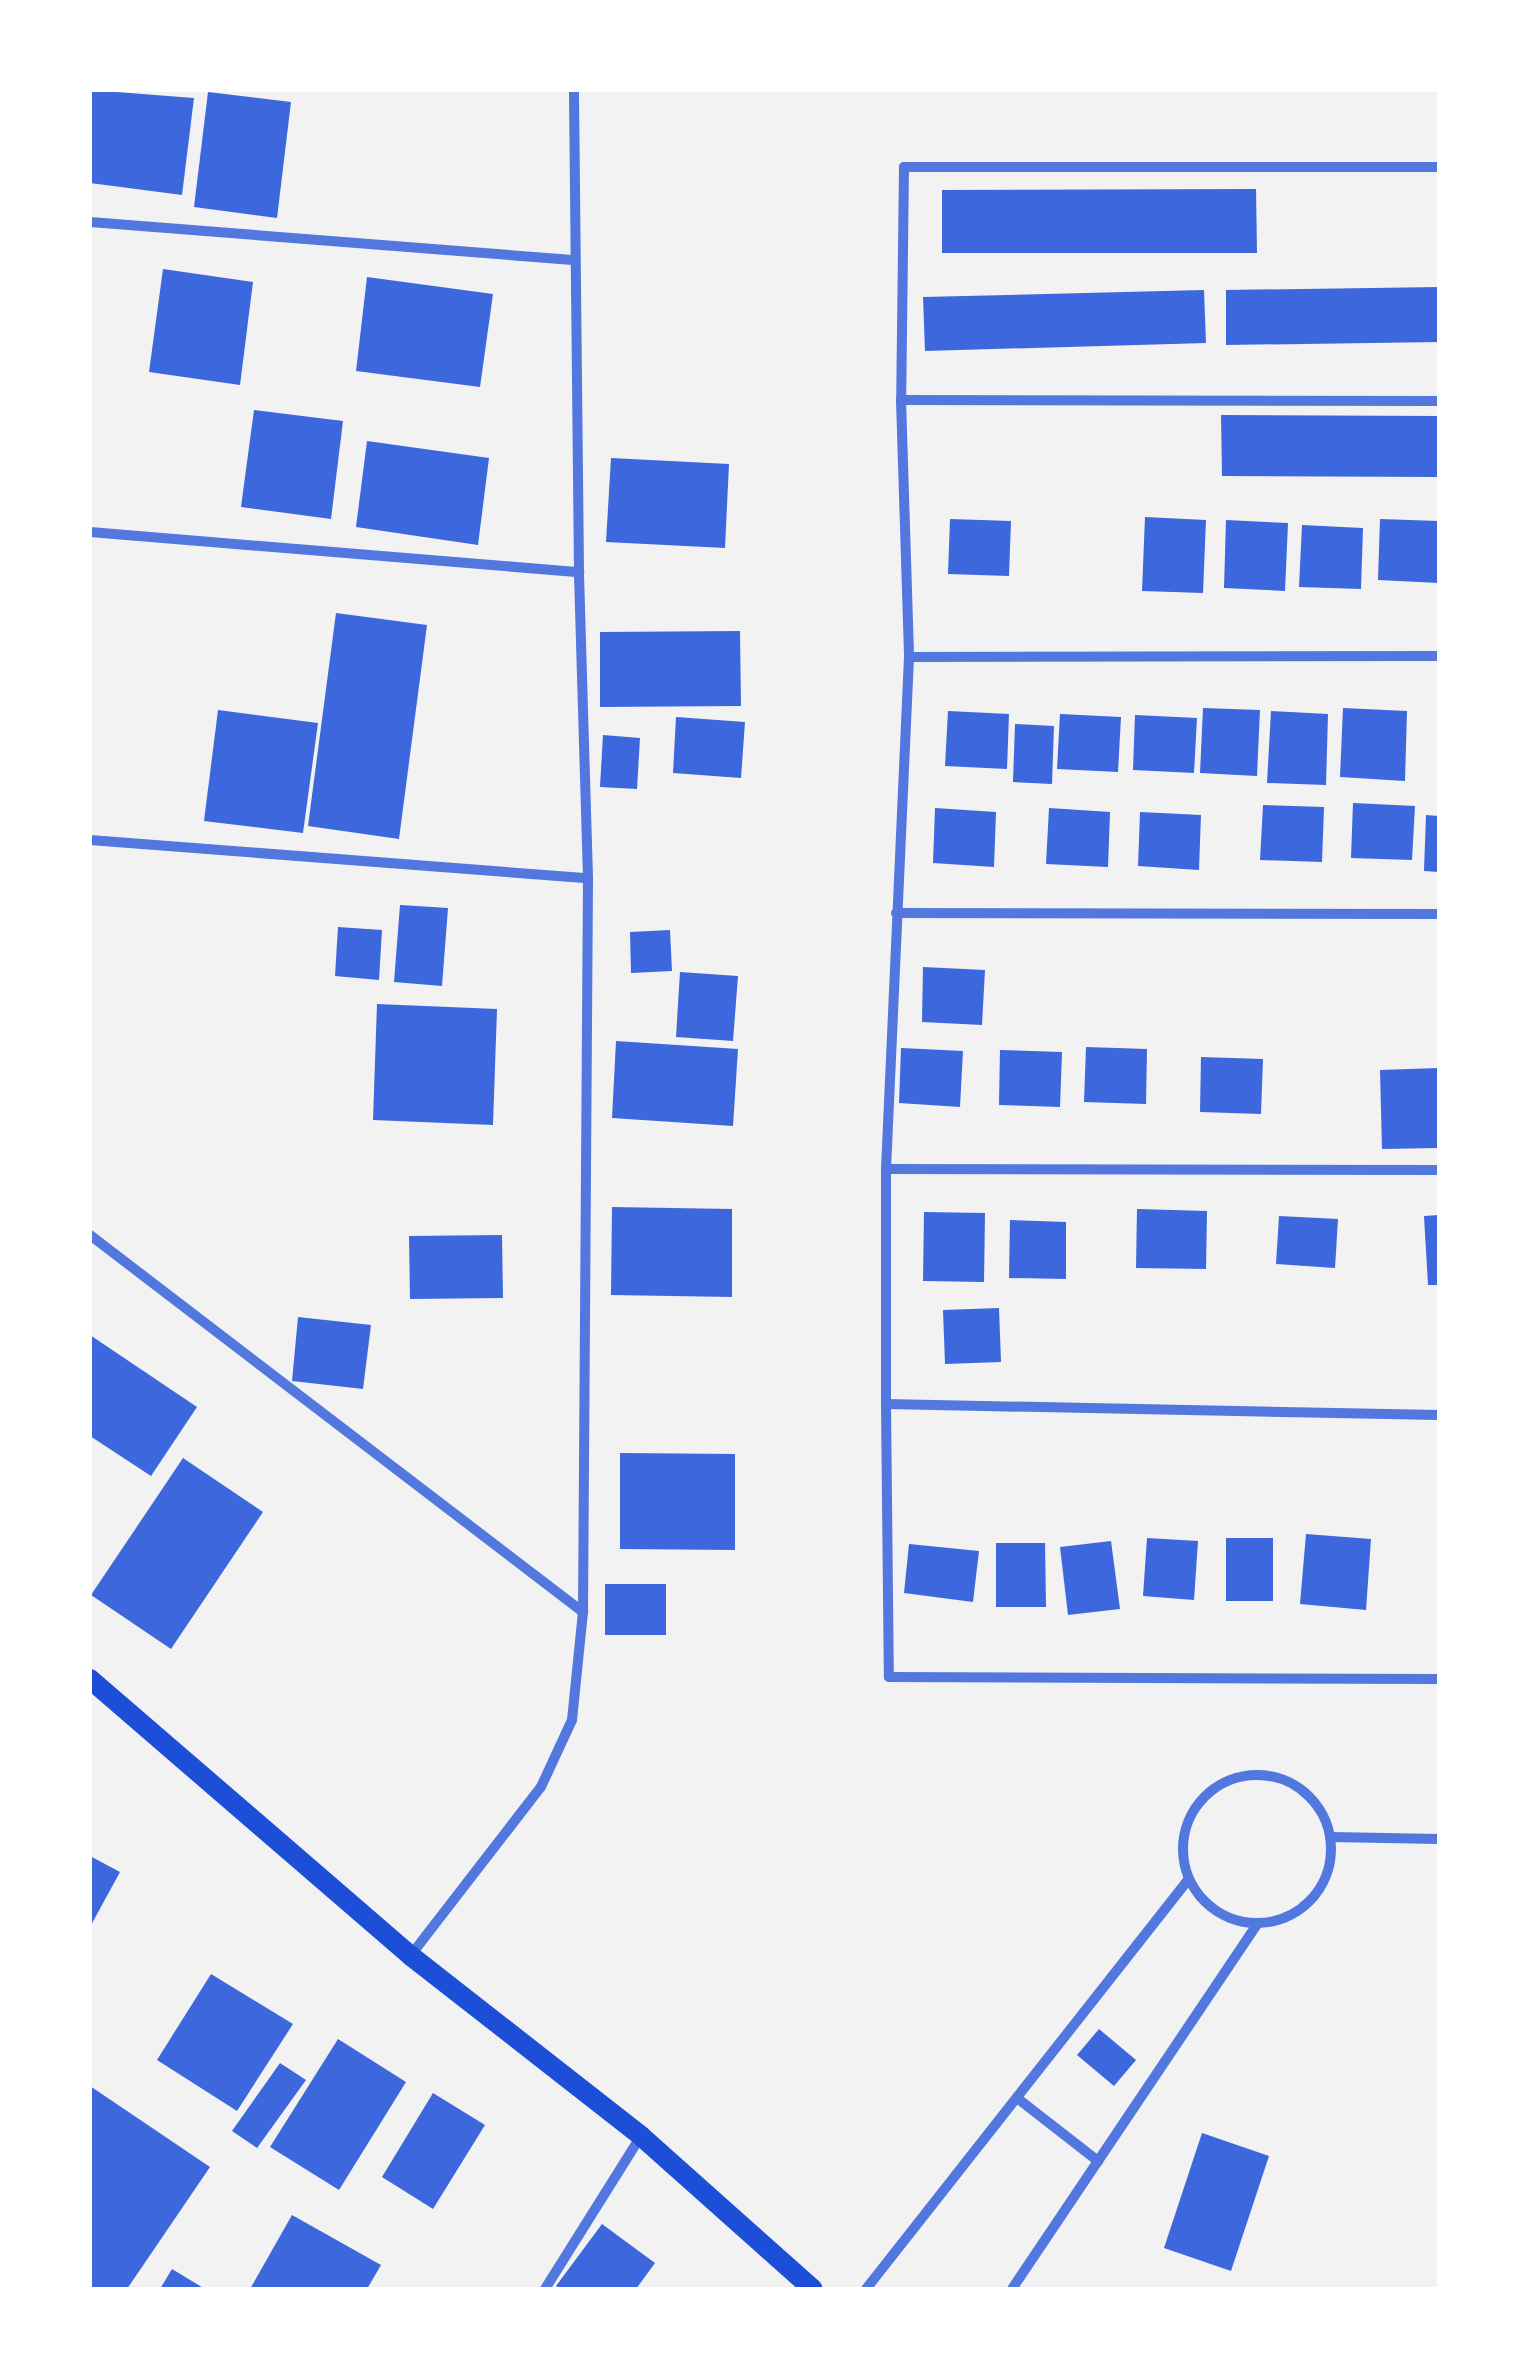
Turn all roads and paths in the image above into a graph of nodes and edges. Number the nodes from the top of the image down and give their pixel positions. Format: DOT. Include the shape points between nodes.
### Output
graph roads {
  1 [pos="574,90"];
  2 [pos="1439,167"];
  3 [pos="90,222"];
  4 [pos="574,260"];
  5 [pos="900,400"];
  6 [pos="1439,402"];
  7 [pos="90,532"];
  8 [pos="578,572"];
  9 [pos="1439,656"];
  10 [pos="910,657"];
  11 [pos="90,840"];
  12 [pos="588,878"];
  13 [pos="896,912"];
  14 [pos="1439,914"];
  15 [pos="886,1168"];
  16 [pos="1439,1170"];
  17 [pos="90,1235"];
  18 [pos="886,1404"];
  19 [pos="1439,1416"];
  20 [pos="583,1612"];
  21 [pos="90,1679"];
  22 [pos="1439,1679"];
  23 [pos="1331,1838"];
  24 [pos="1439,1839"];
  25 [pos="1188,1880"];
  26 [pos="1258,1924"];
  27 [pos="411,1956"];
  28 [pos="1017,2098"];
  29 [pos="641,2136"];
  30 [pos="1098,2161"];
  31 [pos="545,2289"];
  32 [pos="813,2289"];
  33 [pos="866,2289"];
  34 [pos="1012,2289"];
  1 -- 4 [label="street"];
  2 -- 5 [label="street" via="904,167"];
  3 -- 4 [label="street"];
  4 -- 8 [label="street"];
  5 -- 6 [label="street"];
  5 -- 10 [label="street"];
  7 -- 8 [label="street"];
  8 -- 12 [label="street"];
  9 -- 10 [label="street"];
  10 -- 13 [label="street"];
  11 -- 12 [label="street"];
  12 -- 20 [label="street"];
  13 -- 14 [label="street"];
  13 -- 15 [label="street"];
  15 -- 16 [label="street"];
  15 -- 18 [label="street"];
  17 -- 20 [label="street"];
  18 -- 19 [label="street"];
  18 -- 22 [label="street" via="889,1678"];
  20 -- 27 [label="street" via="572,1720 541,1787"];
  21 -- 27 [label="main road"];
  23 -- 24 [label="street"];
  23 -- 25 [label="street" via="1320,1808 1297,1786 1266,1774 1235,1777 1207,1792 1188,1818 1181,1850"];
  23 -- 26 [label="street" via="1330,1870 1314,1898 1289,1917"];
  25 -- 26 [label="street" via="1217,1912"];
  25 -- 28 [label="street"];
  26 -- 30 [label="street"];
  27 -- 29 [label="main road"];
  28 -- 30 [label="street"];
  28 -- 33 [label="street"];
  29 -- 31 [label="street"];
  29 -- 32 [label="main road"];
  30 -- 34 [label="street"];
}
